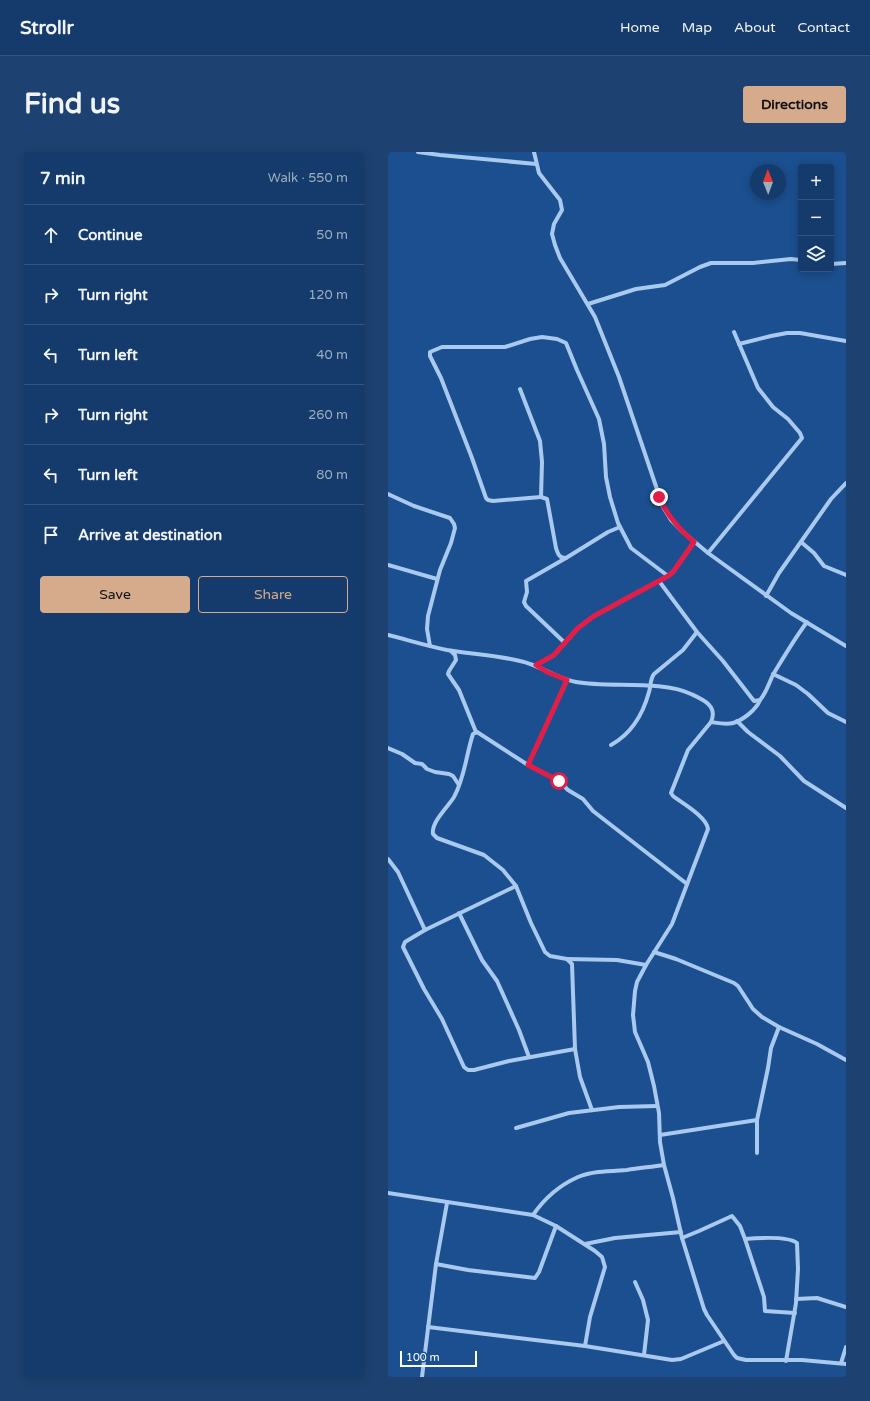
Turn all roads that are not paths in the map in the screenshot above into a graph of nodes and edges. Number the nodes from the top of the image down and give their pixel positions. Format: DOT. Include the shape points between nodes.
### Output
graph roads {
  1 [pos="418,152"];
  2 [pos="534,152"];
  3 [pos="536,164"];
  4 [pos="798,260"];
  5 [pos="846,263"];
  6 [pos="834,264"];
  7 [pos="588,304"];
  8 [pos="734,332"];
  9 [pos="846,341"];
  10 [pos="739,344"];
  11 [pos="520,389"];
  12 [pos="846,483"];
  13 [pos="388,494"];
  14 [pos="541,497"];
  15 [pos="620,528"];
  16 [pos="694,542"];
  17 [pos="801,542"];
  18 [pos="708,553"];
  19 [pos="566,558"];
  20 [pos="388,565"];
  21 [pos="846,574"];
  22 [pos="668,576"];
  23 [pos="437,579"];
  24 [pos="659,581"];
  25 [pos="766,596"];
  26 [pos="807,622"];
  27 [pos="697,632"];
  28 [pos="388,635"];
  29 [pos="565,643"];
  30 [pos="430,646"];
  31 [pos="846,646"];
  32 [pos="451,651"];
  33 [pos="536,665"];
  34 [pos="774,674"];
  35 [pos="567,680"];
  36 [pos="651,686"];
  37 [pos="760,700"];
  38 [pos="737,721"];
  39 [pos="711,722"];
  40 [pos="846,722"];
  41 [pos="476,732"];
  42 [pos="611,745"];
  43 [pos="388,748"];
  44 [pos="528,765"];
  45 [pos="459,785"];
  46 [pos="846,808"];
  47 [pos="388,859"];
  48 [pos="687,884"];
  49 [pos="516,886"];
  50 [pos="459,912"];
  51 [pos="425,930"];
  52 [pos="654,952"];
  53 [pos="567,958"];
  54 [pos="646,965"];
  55 [pos="779,1027"];
  56 [pos="576,1050"];
  57 [pos="529,1057"];
  58 [pos="846,1060"];
  59 [pos="657,1106"];
  60 [pos="592,1110"];
  61 [pos="757,1120"];
  62 [pos="516,1128"];
  63 [pos="660,1136"];
  64 [pos="757,1153"];
  65 [pos="664,1165"];
  66 [pos="388,1193"];
  67 [pos="447,1203"];
  68 [pos="533,1215"];
  69 [pos="556,1226"];
  70 [pos="681,1232"];
  71 [pos="682,1238"];
  72 [pos="745,1239"];
  73 [pos="585,1244"];
  74 [pos="436,1264"];
  75 [pos="636,1282"];
  76 [pos="796,1299"];
  77 [pos="846,1307"];
  78 [pos="795,1313"];
  79 [pos="428,1327"];
  80 [pos="724,1341"];
  81 [pos="584,1346"];
  82 [pos="846,1347"];
  83 [pos="644,1355"];
  84 [pos="786,1361"];
  85 [pos="844,1363"];
  86 [pos="422,1377"];
  1 -- 3 [label="street"];
  2 -- 3 [label="street"];
  3 -- 7 [label="street" via="562,205 552,234 555,245"];
  4 -- 7 [label="street" via="711,263 665,285 636,289"];
  5 -- 6 [label="street"];
  7 -- 16 [label="street" via="619,377 663,507 671,520"];
  8 -- 10 [label="street"];
  9 -- 10 [label="street" via="787,333"];
  10 -- 18 [label="street" via="758,388 773,407 788,419 802,438"];
  11 -- 14 [label="street" via="540,441"];
  12 -- 17 [label="street" via="831,499"];
  13 -- 23 [label="street" via="452,520 455,528"];
  14 -- 15 [label="street" via="493,501 486,498 430,352 442,346 505,347 542,337 566,343 599,419 606,477"];
  14 -- 19 [label="street" via="547,499 558,554"];
  15 -- 19 [label="street" via="608,532"];
  15 -- 22 [label="street" via="631,548"];
  16 -- 18 [label="street"];
  16 -- 22 [label="street"];
  17 -- 21 [label="street" via="824,566"];
  17 -- 25 [label="street"];
  18 -- 25 [label="street"];
  19 -- 29 [label="street" via="526,581 527,593 524,602"];
  20 -- 23 [label="street"];
  22 -- 24 [label="street"];
  23 -- 30 [label="street" via="428,616"];
  24 -- 27 [label="street"];
  24 -- 29 [label="street" via="594,616 578,628"];
  25 -- 26 [label="street"];
  26 -- 31 [label="street"];
  26 -- 34 [label="street"];
  27 -- 36 [label="street" via="683,650 654,674"];
  27 -- 37 [label="street" via="753,700"];
  28 -- 30 [label="street"];
  29 -- 33 [label="street" via="554,655"];
  30 -- 32 [label="street"];
  32 -- 33 [label="street"];
  32 -- 41 [label="street" via="456,660 448,674 460,690"];
  33 -- 35 [label="street"];
  34 -- 37 [label="street"];
  34 -- 40 [label="street" via="796,685 828,713"];
  35 -- 36 [label="street"];
  35 -- 44 [label="street"];
  36 -- 39 [label="street" via="691,694 711,706"];
  36 -- 42 [label="street" via="646,704 635,723"];
  37 -- 38 [label="street" via="754,709"];
  38 -- 39 [label="street" via="727,724"];
  38 -- 46 [label="street" via="780,756 804,781"];
  39 -- 48 [label="street" via="688,750 671,792 708,826"];
  41 -- 44 [label="street"];
  41 -- 45 [label="street" via="469,746"];
  43 -- 45 [label="street" via="415,763 422,764 427,769 453,776"];
  44 -- 48 [label="street" via="559,781 593,811"];
  45 -- 49 [label="street" via="433,827 432,834 484,855 503,870"];
  47 -- 51 [label="street" via="398,872"];
  48 -- 52 [label="street" via="672,924"];
  49 -- 50 [label="street"];
  49 -- 53 [label="street" via="545,952 550,956"];
  50 -- 51 [label="street"];
  50 -- 57 [label="street" via="482,960 497,981"];
  51 -- 57 [label="street" via="405,942 403,947 442,1019 464,1067 474,1070"];
  52 -- 54 [label="street"];
  52 -- 55 [label="street" via="734,983 753,1009"];
  53 -- 54 [label="street" via="617,960"];
  53 -- 56 [label="street" via="572,964"];
  54 -- 59 [label="street" via="637,982 633,1015 635,1032 648,1062"];
  55 -- 58 [label="street"];
  55 -- 61 [label="street" via="771,1048"];
  56 -- 57 [label="street"];
  56 -- 60 [label="street" via="580,1077"];
  59 -- 60 [label="street"];
  59 -- 63 [label="street"];
  60 -- 62 [label="street" via="555,1116"];
  61 -- 63 [label="street"];
  61 -- 64 [label="street"];
  63 -- 65 [label="street"];
  65 -- 68 [label="street" via="579,1177 553,1193"];
  65 -- 70 [label="street"];
  66 -- 67 [label="street"];
  67 -- 68 [label="street"];
  67 -- 74 [label="street"];
  68 -- 69 [label="street"];
  69 -- 73 [label="street"];
  69 -- 74 [label="street" via="535,1278"];
  70 -- 71 [label="street"];
  70 -- 73 [label="street" via="615,1238"];
  71 -- 72 [label="street" via="732,1216 740,1226"];
  71 -- 80 [label="street" via="704,1309"];
  72 -- 76 [label="street" via="765,1238 797,1243"];
  72 -- 78 [label="street" via="764,1297 765,1311"];
  73 -- 81 [label="street" via="602,1257 605,1267"];
  74 -- 79 [label="street"];
  75 -- 83 [label="street" via="648,1320"];
  76 -- 77 [label="street" via="817,1298"];
  76 -- 78 [label="street"];
  78 -- 84 [label="street"];
  79 -- 81 [label="street"];
  79 -- 86 [label="street"];
  80 -- 83 [label="street" via="681,1359"];
  80 -- 84 [label="street" via="734,1355 741,1359"];
  81 -- 83 [label="street"];
  82 -- 85 [label="street"];
  84 -- 85 [label="street"];
}
